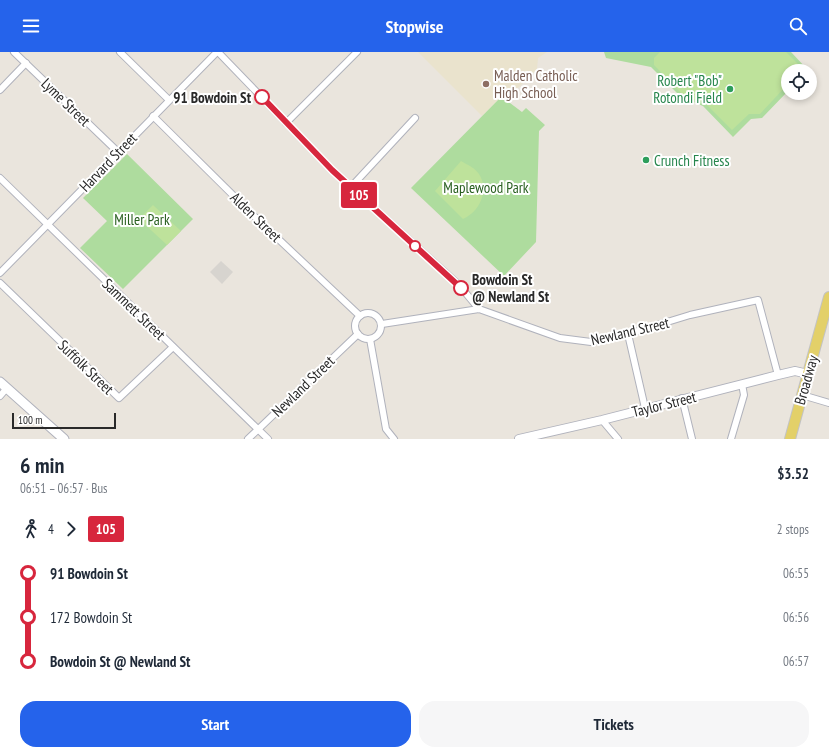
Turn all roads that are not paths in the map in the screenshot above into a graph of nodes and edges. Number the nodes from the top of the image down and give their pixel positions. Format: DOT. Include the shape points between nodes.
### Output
graph roads {
  1 [pos="14,52"];
  2 [pos="120,52"];
  3 [pos="217,52"];
  4 [pos="357,52"];
  5 [pos="26,63"];
  6 [pos="0,90"];
  7 [pos="169,100"];
  8 [pos="153,116"];
  9 [pos="415,118"];
  10 [pos="286,123"];
  11 [pos="118,152"];
  12 [pos="0,178"];
  13 [pos="351,187"];
  14 [pos="48,224"];
  15 [pos="0,273"];
  16 [pos="0,284"];
  17 [pos="829,297"];
  18 [pos="479,309"];
  19 [pos="360,316"];
  20 [pos="382,324"];
  21 [pos="826,324"];
  22 [pos="358,334"];
  23 [pos="628,334"];
  24 [pos="370,339"];
  25 [pos="173,347"];
  26 [pos="808,374"];
  27 [pos="778,375"];
  28 [pos="742,384"];
  29 [pos="2,389"];
  30 [pos="802,395"];
  31 [pos="682,398"];
  32 [pos="829,403"];
  33 [pos="646,408"];
  34 [pos="602,420"];
  35 [pos="258,429"];
  36 [pos="534,438"];
  37 [pos="64,439"];
  38 [pos="248,439"];
  39 [pos="268,439"];
  40 [pos="394,439"];
  41 [pos="519,439"];
  42 [pos="618,439"];
  43 [pos="692,439"];
  44 [pos="731,439"];
  45 [pos="790,439"];
  1 -- 5 [label="street, Lyme Street"];
  2 -- 7 [label="street"];
  3 -- 7 [label="street, Harvard Street"];
  3 -- 10 [label="street"];
  4 -- 10 [label="street"];
  5 -- 6 [label="street"];
  5 -- 11 [label="street, Lyme Street"];
  7 -- 8 [label="street, Harvard Street"];
  8 -- 11 [label="street, Harvard Street"];
  8 -- 19 [label="street, Alden Street"];
  9 -- 13 [label="street"];
  10 -- 13 [label="street"];
  11 -- 14 [label="street, Harvard Street"];
  12 -- 14 [label="street, Sammett Street"];
  13 -- 18 [label="street" via="458,285"];
  14 -- 15 [label="street, Harvard Street"];
  14 -- 25 [label="street, Sammett Street"];
  16 -- 25 [label="street, Suffolk Street" via="119,398"];
  17 -- 21 [label="main road, Broadway"];
  18 -- 20 [label="street, Newland Street"];
  18 -- 23 [label="street, Newland Street" via="560,338 577,341 590,342"];
  19 -- 20 [label="street" via="371,313 378,317"];
  19 -- 22 [label="street" via="355,324"];
  20 -- 24 [label="street" via="379,334"];
  21 -- 26 [label="main road, Broadway"];
  22 -- 24 [label="street"];
  22 -- 35 [label="street, Newland Street"];
  23 -- 27 [label="street, Newland Street" via="690,315 758,300"];
  23 -- 33 [label="street"];
  24 -- 40 [label="street" via="386,429"];
  25 -- 35 [label="street, Sammett Street"];
  26 -- 27 [label="street, Taylor Street" via="795,372"];
  26 -- 30 [label="main road, Broadway"];
  27 -- 28 [label="street, Taylor Street"];
  28 -- 31 [label="street, Taylor Street"];
  28 -- 44 [label="street" via="744,395"];
  29 -- 37 [label="main road"];
  30 -- 32 [label="street"];
  30 -- 45 [label="main road, Broadway"];
  31 -- 33 [label="street, Taylor Street"];
  31 -- 43 [label="street"];
  33 -- 34 [label="street, Taylor Street"];
  34 -- 36 [label="street, Taylor Street"];
  34 -- 42 [label="street"];
  35 -- 38 [label="street, Newland Street"];
  35 -- 39 [label="street, Sammett Street"];
  36 -- 41 [label="street, Taylor Street"];
}
